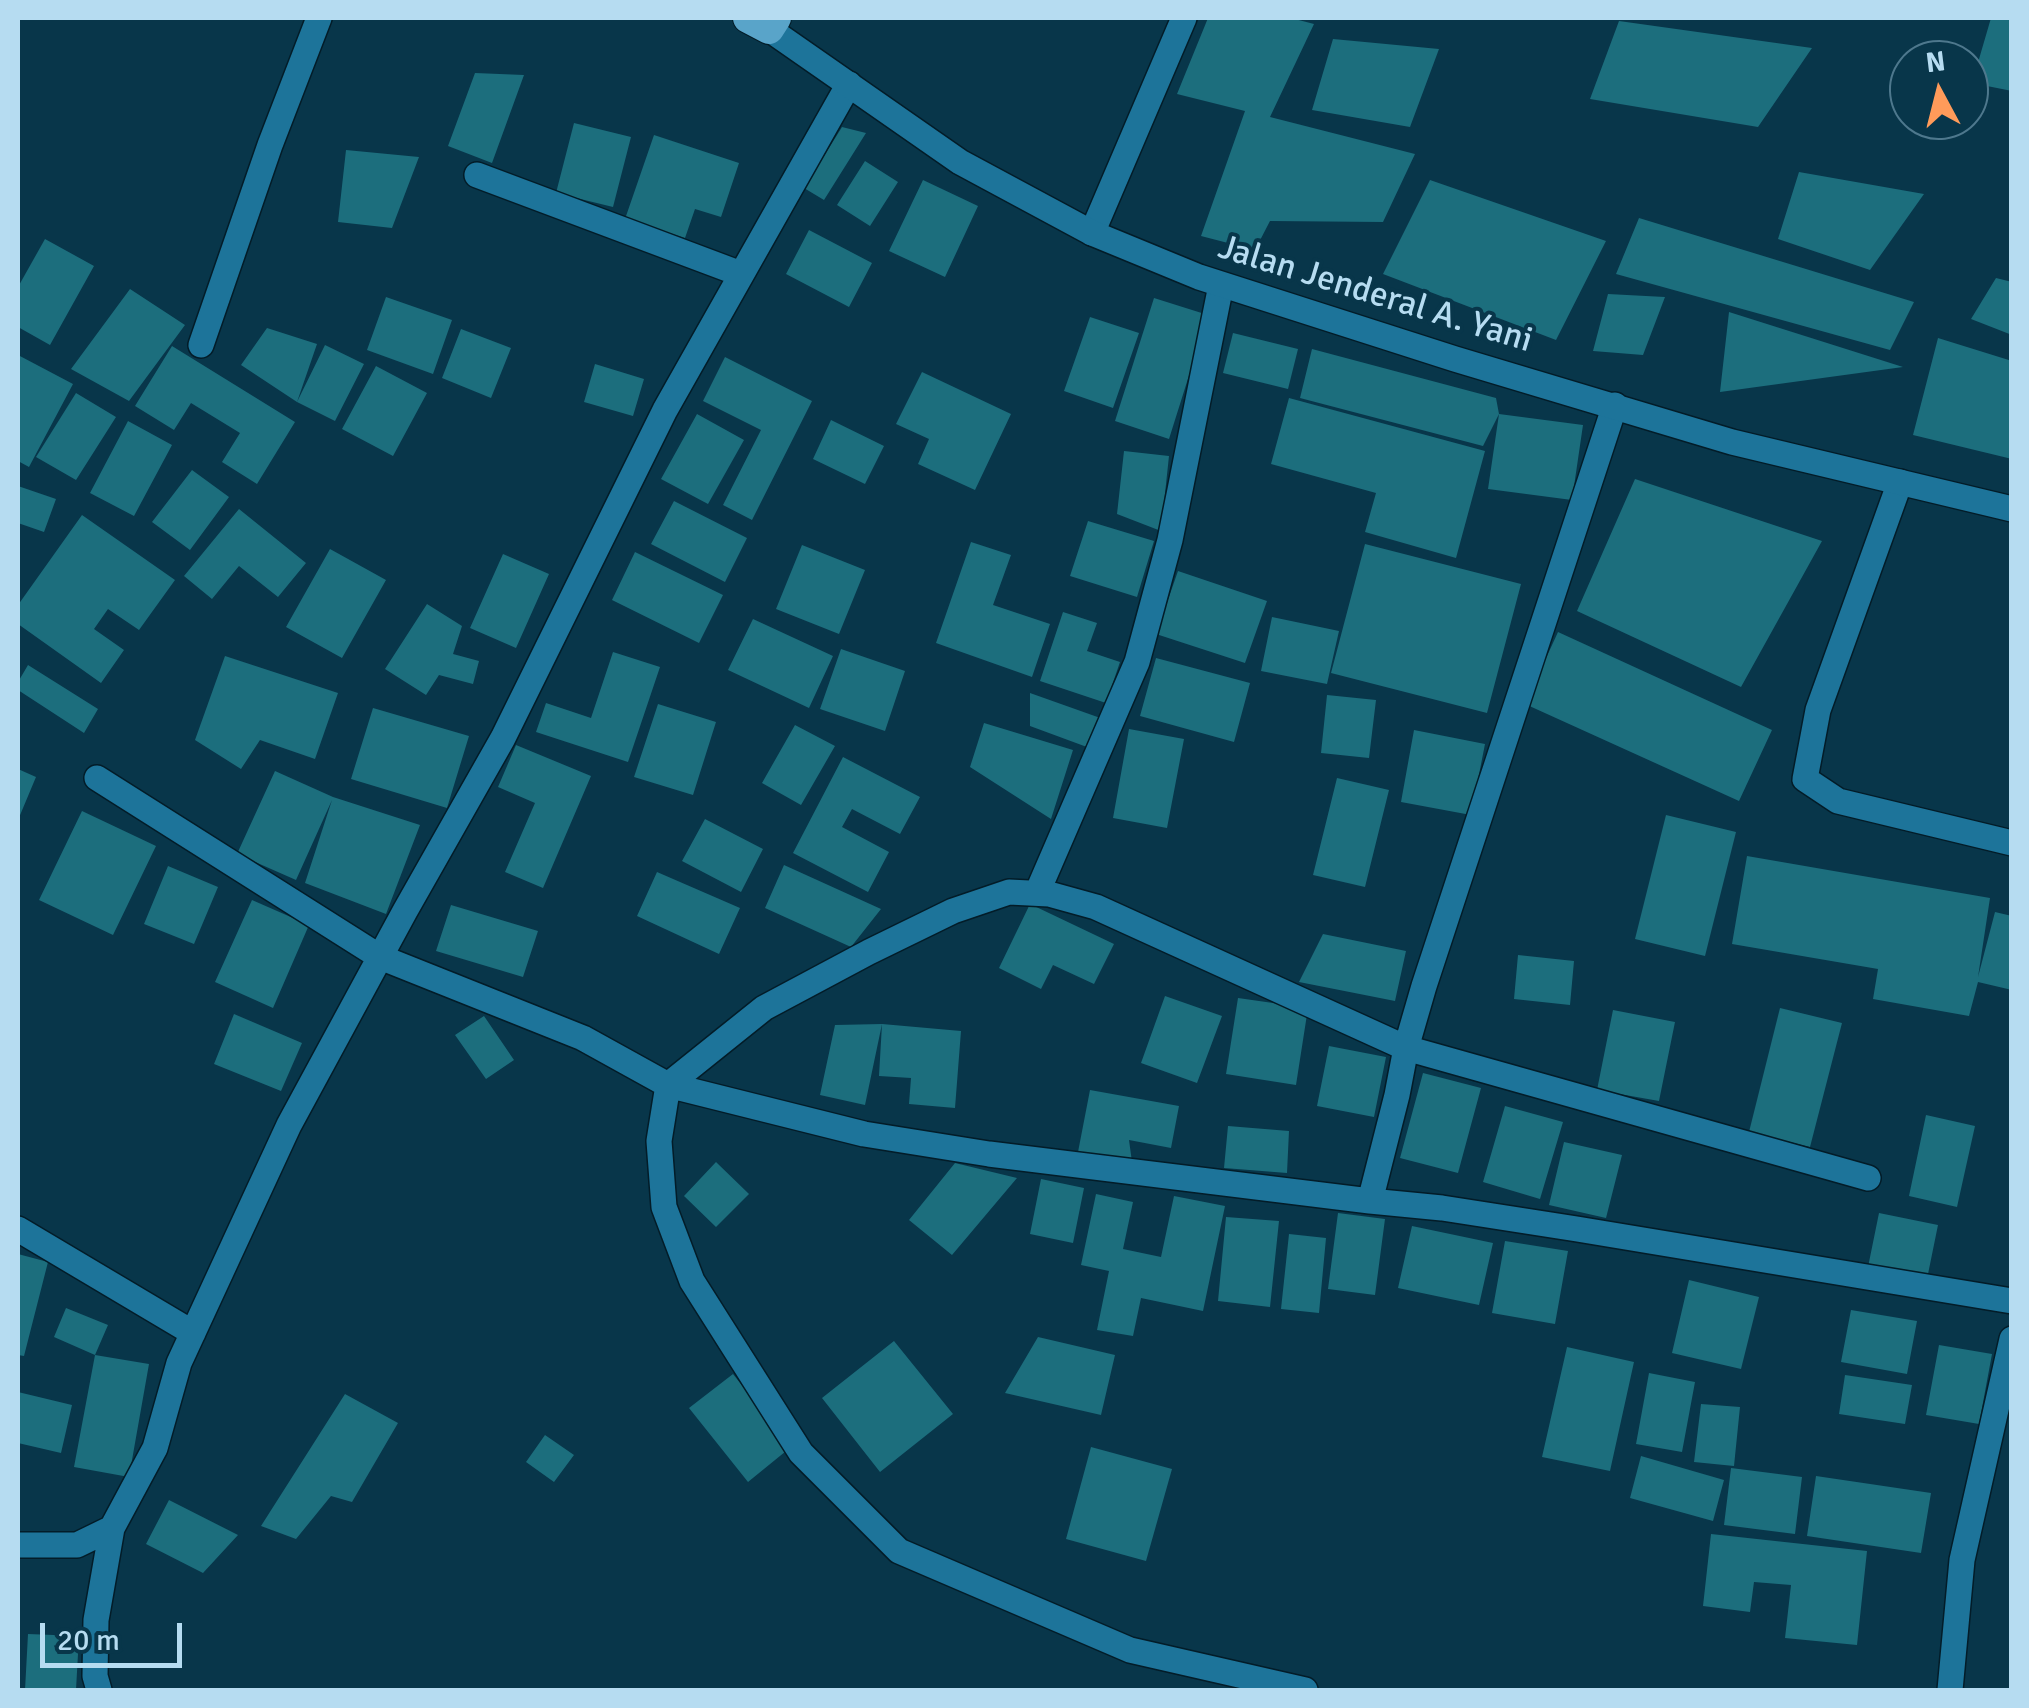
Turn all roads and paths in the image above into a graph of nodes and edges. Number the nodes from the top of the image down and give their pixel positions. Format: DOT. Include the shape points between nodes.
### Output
graph roads {
  1 [pos="319,18"];
  2 [pos="1184,18"];
  3 [pos="764,21"];
  4 [pos="849,84"];
  5 [pos="477,175"];
  6 [pos="1092,233"];
  7 [pos="741,274"];
  8 [pos="1221,285"];
  9 [pos="201,345"];
  10 [pos="1615,405"];
  11 [pos="1900,482"];
  12 [pos="2012,508"];
  13 [pos="97,778"];
  14 [pos="2012,843"];
  15 [pos="1036,893"];
  16 [pos="380,956"];
  17 [pos="1406,1048"];
  18 [pos="668,1085"];
  19 [pos="1868,1178"];
  20 [pos="1370,1200"];
  21 [pos="18,1229"];
  22 [pos="2012,1301"];
  23 [pos="193,1333"];
  24 [pos="2012,1339"];
  25 [pos="112,1528"];
  26 [pos="18,1545"];
  27 [pos="99,1690"];
  28 [pos="1305,1690"];
  29 [pos="1950,1690"];
  1 -- 9 [label="street"];
  2 -- 6 [label="street"];
  3 -- 4 [label="street, Jalan Jenderal A. Yani"];
  4 -- 6 [label="street, Jalan Jenderal A. Yani" via="960,162"];
  4 -- 7 [label="street"];
  5 -- 7 [label="street"];
  6 -- 8 [label="street, Jalan Jenderal A. Yani"];
  7 -- 16 [label="street" via="664,410 503,738"];
  8 -- 10 [label="street, Jalan Jenderal A. Yani"];
  8 -- 15 [label="street" via="1170,540 1137,662"];
  10 -- 11 [label="street, Jalan Jenderal A. Yani" via="1732,442"];
  10 -- 17 [label="street"];
  11 -- 12 [label="street, Jalan Jenderal A. Yani"];
  11 -- 14 [label="street" via="1818,710 1805,779 1838,801"];
  13 -- 16 [label="street"];
  15 -- 17 [label="street" via="1096,907"];
  15 -- 18 [label="street" via="1009,892 953,911 869,952 764,1008"];
  16 -- 18 [label="street" via="584,1038"];
  16 -- 23 [label="street" via="289,1124"];
  17 -- 19 [label="street"];
  17 -- 20 [label="street"];
  18 -- 20 [label="street" via="864,1134"];
  18 -- 28 [label="street" via="659,1141 664,1207 692,1282 801,1453 899,1552 1130,1650"];
  20 -- 22 [label="street"];
  21 -- 23 [label="street"];
  23 -- 25 [label="street" via="155,1448"];
  24 -- 29 [label="street" via="1962,1560"];
  25 -- 26 [label="street" via="77,1545"];
  25 -- 27 [label="street" via="96,1620"];
}
